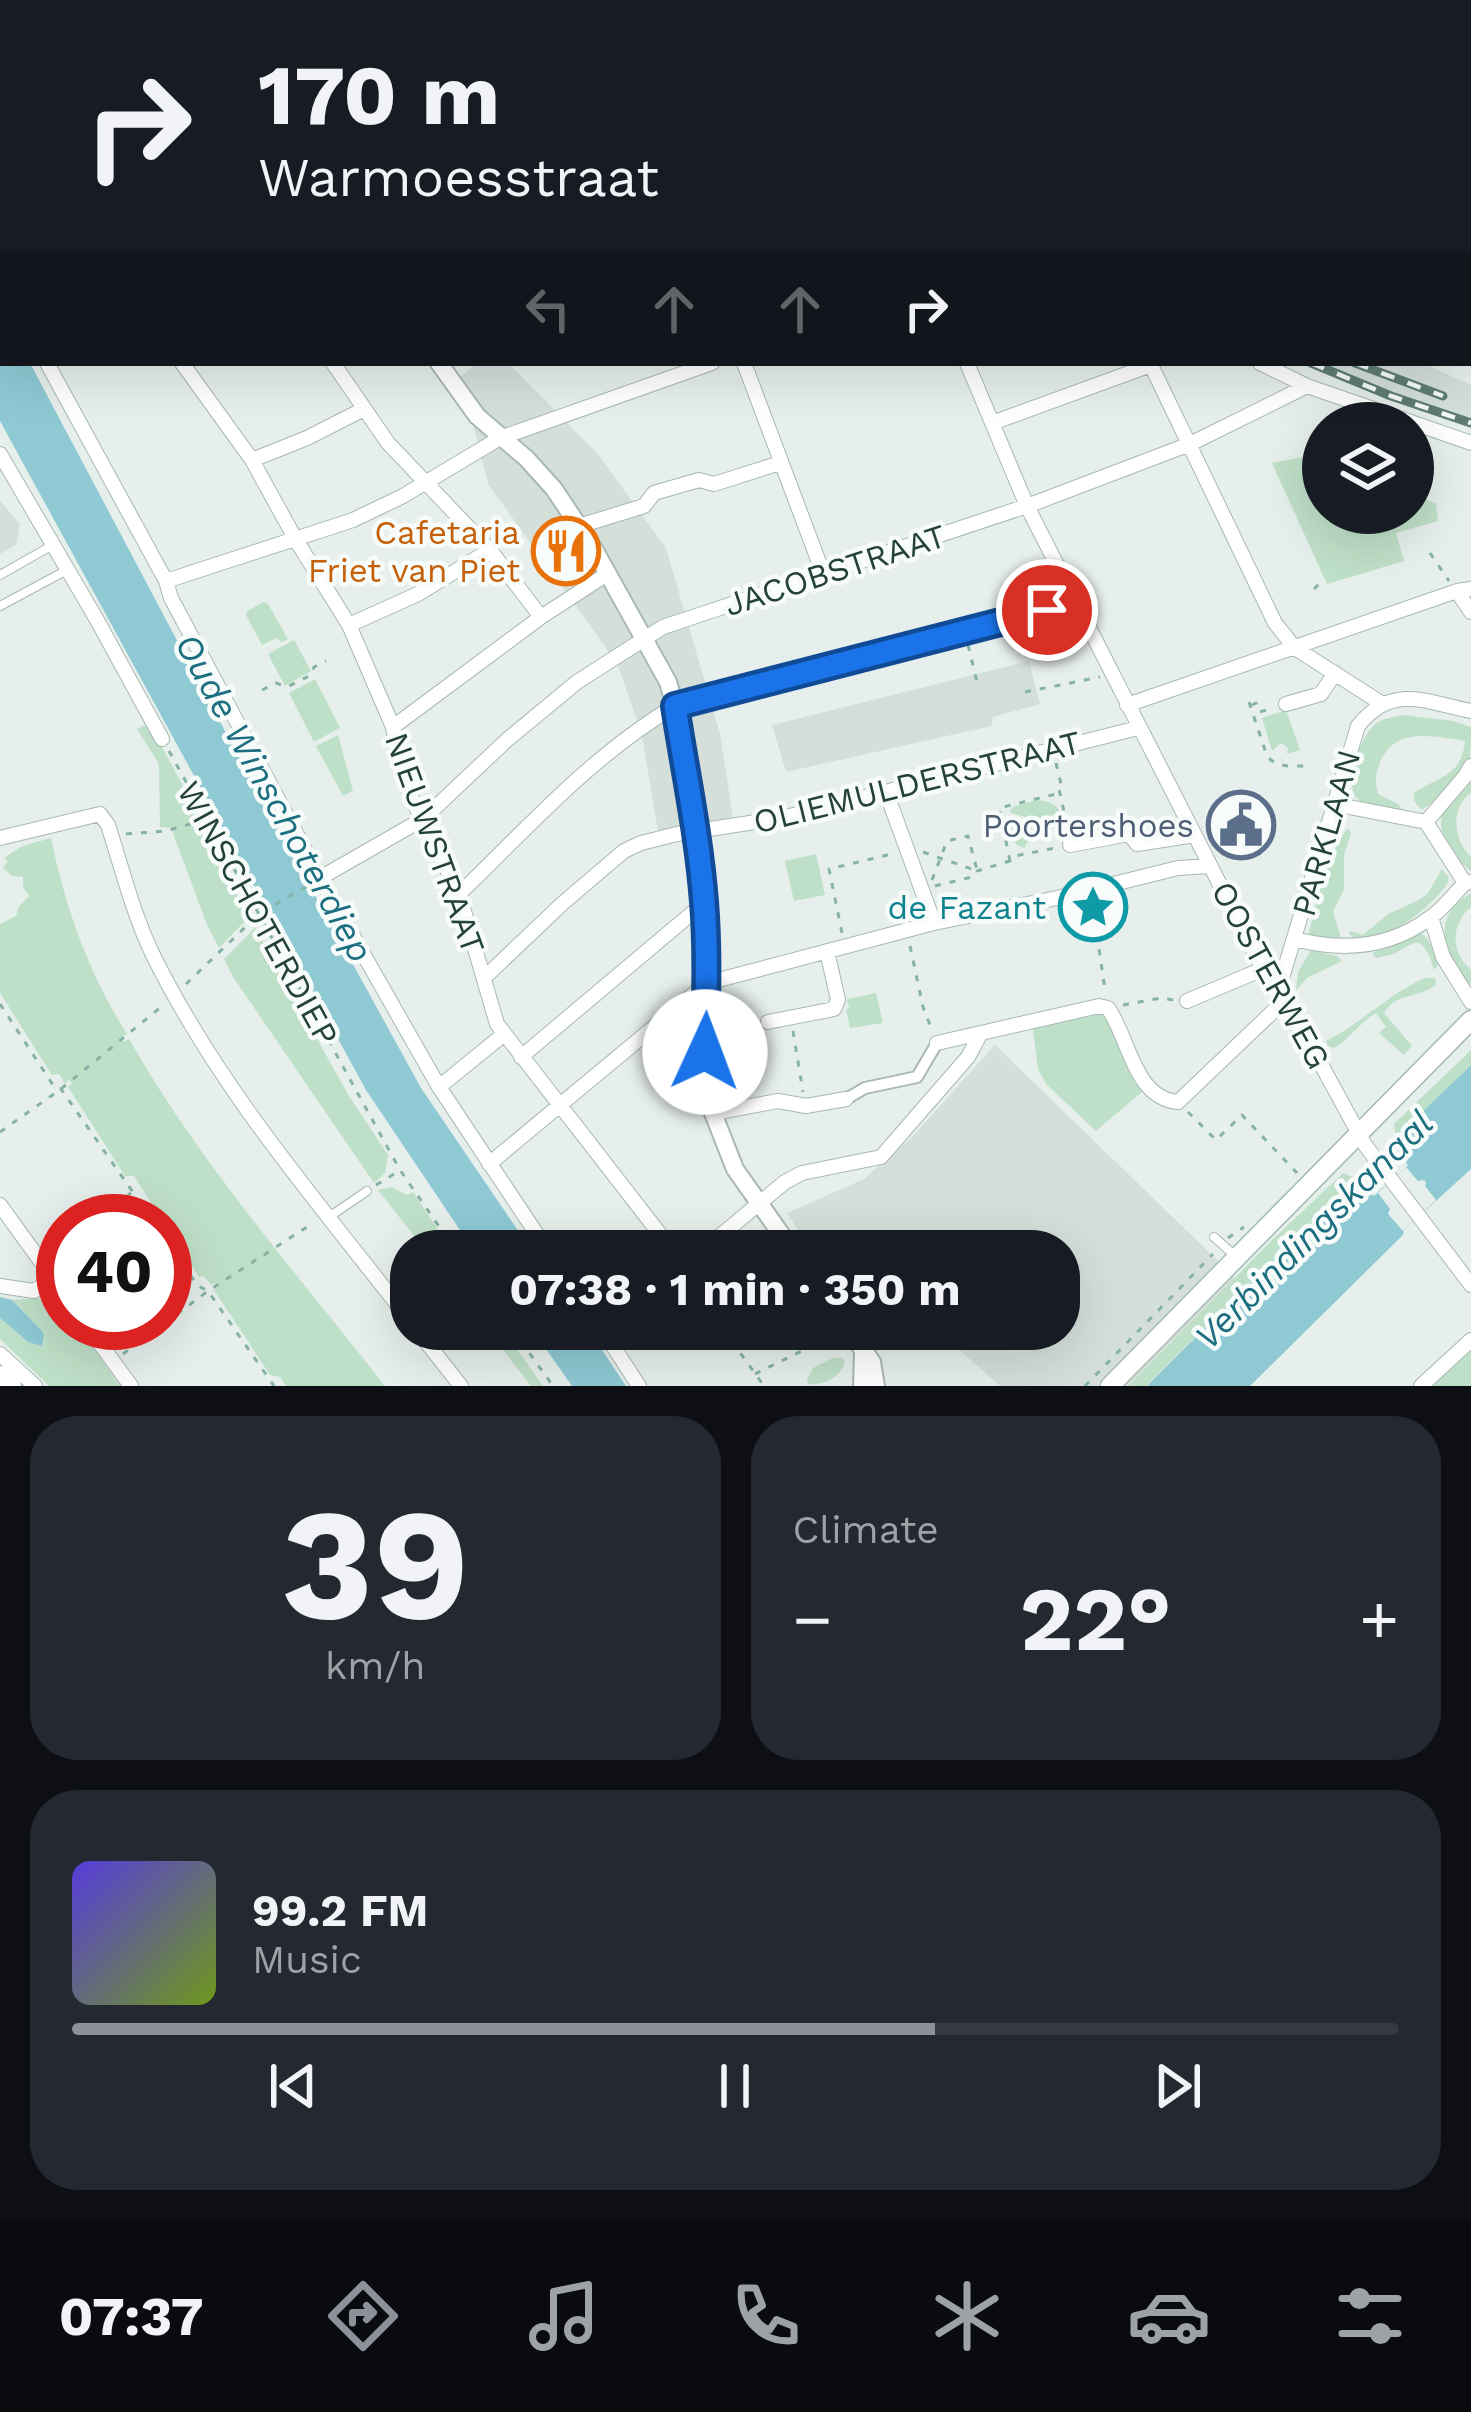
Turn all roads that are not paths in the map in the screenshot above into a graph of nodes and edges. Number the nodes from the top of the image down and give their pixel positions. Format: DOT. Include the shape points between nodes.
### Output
graph roads {
  1 [pos="49,366"];
  2 [pos="184,366"];
  3 [pos="335,366"];
  4 [pos="441,366"];
  5 [pos="704,366"];
  6 [pos="745,366"];
  7 [pos="968,366"];
  8 [pos="1145,366"];
  9 [pos="1151,366"];
  10 [pos="1266,366"];
  11 [pos="1307,386"];
  12 [pos="362,410"];
  13 [pos="992,423"];
  14 [pos="500,438"];
  15 [pos="1471,443"];
  16 [pos="1190,444"];
  17 [pos="0,454"];
  18 [pos="252,460"];
  19 [pos="780,463"];
  20 [pos="427,481"];
  21 [pos="1027,506"];
  22 [pos="580,526"];
  23 [pos="296,540"];
  24 [pos="53,545"];
  25 [pos="490,550"];
  26 [pos="67,570"];
  27 [pos="823,573"];
  28 [pos="607,574"];
  29 [pos="0,575"];
  30 [pos="166,581"];
  31 [pos="1464,590"];
  32 [pos="1074,596"];
  33 [pos="0,606"];
  34 [pos="1471,612"];
  35 [pos="541,617"];
  36 [pos="349,625"];
  37 [pos="645,638"];
  38 [pos="1295,648"];
  39 [pos="1335,673"];
  40 [pos="1381,703"];
  41 [pos="1286,704"];
  42 [pos="1127,705"];
  43 [pos="675,706"];
  44 [pos="1471,711"];
  45 [pos="393,727"];
  46 [pos="1138,728"];
  47 [pos="162,739"];
  48 [pos="1471,766"];
  49 [pos="886,792"];
  50 [pos="1334,803"];
  51 [pos="423,819"];
  52 [pos="1426,822"];
  53 [pos="696,832"];
  54 [pos="1196,835"];
  55 [pos="0,838"];
  56 [pos="1071,845"];
  57 [pos="1209,866"];
  58 [pos="316,881"];
  59 [pos="1468,882"];
  60 [pos="459,895"];
  61 [pos="704,904"];
  62 [pos="1431,917"];
  63 [pos="934,923"];
  64 [pos="1295,939"];
  65 [pos="827,951"];
  66 [pos="1263,969"];
  67 [pos="484,978"];
  68 [pos="707,983"];
  69 [pos="1281,996"];
  70 [pos="1186,1001"];
  71 [pos="1471,1001"];
  72 [pos="1471,1020"];
  73 [pos="767,1022"];
  74 [pos="981,1034"];
  75 [pos="503,1035"];
  76 [pos="937,1043"];
  77 [pos="521,1057"];
  78 [pos="440,1088"];
  79 [pos="846,1099"];
  80 [pos="560,1105"];
  81 [pos="712,1113"];
  82 [pos="1358,1132"];
  83 [pos="489,1164"];
  84 [pos="367,1191"];
  85 [pos="0,1205"];
  86 [pos="759,1206"];
  87 [pos="328,1215"];
  88 [pos="534,1230"];
  89 [pos="658,1230"];
  90 [pos="729,1230"];
  91 [pos="777,1230"];
  92 [pos="1214,1237"];
  93 [pos="36,1255"];
  94 [pos="1236,1257"];
  95 [pos="1471,1285"];
  96 [pos="0,1286"];
  97 [pos="36,1290"];
  98 [pos="390,1295"];
  99 [pos="1471,1340"];
  100 [pos="105,1350"];
  101 [pos="433,1350"];
  102 [pos="616,1350"];
  103 [pos="863,1352"];
  104 [pos="0,1354"];
  105 [pos="0,1375"];
  106 [pos="12,1386"];
  107 [pos="34,1386"];
  108 [pos="131,1386"];
  109 [pos="461,1386"];
  110 [pos="639,1386"];
  111 [pos="862,1386"];
  112 [pos="876,1386"];
  113 [pos="1110,1386"];
  114 [pos="1421,1386"];
  1 -- 30 [label="street"];
  2 -- 18 [label="street, NIEUWSTRAAT"];
  3 -- 12 [label="street"];
  4 -- 14 [label="street"];
  5 -- 14 [label="street"];
  6 -- 19 [label="street"];
  7 -- 13 [label="street, OOSTERWEG"];
  8 -- 13 [label="street"];
  9 -- 16 [label="street"];
  10 -- 11 [label="street"];
  11 -- 15 [label="street"];
  11 -- 16 [label="street, JACOBSTRAAT"];
  12 -- 18 [label="street"];
  12 -- 20 [label="street"];
  13 -- 21 [label="street, OOSTERWEG"];
  14 -- 20 [label="street"];
  14 -- 22 [label="street"];
  16 -- 21 [label="street, JACOBSTRAAT"];
  16 -- 38 [label="street" via="1275,623"];
  17 -- 24 [label="street"];
  18 -- 23 [label="street, NIEUWSTRAAT"];
  19 -- 22 [label="street" via="654,493 644,506"];
  19 -- 27 [label="street"];
  20 -- 23 [label="street"];
  20 -- 25 [label="street"];
  21 -- 27 [label="street, JACOBSTRAAT"];
  21 -- 32 [label="street, OOSTERWEG"];
  22 -- 28 [label="street"];
  23 -- 30 [label="street"];
  23 -- 36 [label="street, NIEUWSTRAAT"];
  24 -- 26 [label="street"];
  24 -- 29 [label="lane"];
  25 -- 35 [label="street"];
  25 -- 36 [label="street"];
  26 -- 33 [label="lane"];
  26 -- 47 [label="street"];
  27 -- 37 [label="street, JACOBSTRAAT"];
  28 -- 35 [label="street"];
  28 -- 37 [label="street"];
  30 -- 58 [label="street"];
  31 -- 34 [label="street"];
  31 -- 38 [label="street"];
  32 -- 42 [label="street, OOSTERWEG"];
  32 -- 43 [label="street" via="1047,610"];
  35 -- 45 [label="street"];
  36 -- 45 [label="street, NIEUWSTRAAT"];
  37 -- 43 [label="street"];
  37 -- 51 [label="street, JACOBSTRAAT" via="577,682"];
  38 -- 39 [label="street"];
  38 -- 42 [label="street"];
  39 -- 40 [label="street"];
  39 -- 41 [label="street" via="1321,694"];
  40 -- 44 [label="street" via="1397,698"];
  40 -- 50 [label="street, PARKLAAN" via="1358,726"];
  42 -- 46 [label="street, OOSTERWEG"];
  43 -- 53 [label="street"];
  43 -- 60 [label="street" via="600,758"];
  45 -- 51 [label="street, NIEUWSTRAAT"];
  46 -- 49 [label="street, OLIEMULDERSTRAAT"];
  46 -- 54 [label="street, OOSTERWEG"];
  48 -- 52 [label="street"];
  49 -- 53 [label="street, OLIEMULDERSTRAAT"];
  49 -- 63 [label="street"];
  50 -- 52 [label="street"];
  50 -- 64 [label="street, PARKLAAN"];
  51 -- 58 [label="street, JACOBSTRAAT"];
  51 -- 60 [label="street, NIEUWSTRAAT"];
  52 -- 59 [label="street"];
  53 -- 61 [label="street"];
  53 -- 67 [label="street, OLIEMULDERSTRAAT" via="624,851"];
  54 -- 56 [label="street" via="1136,844 1129,834"];
  54 -- 57 [label="street, OOSTERWEG"];
  55 -- 87 [label="street" via="100,814 174,996"];
  57 -- 63 [label="street"];
  57 -- 66 [label="street, OOSTERWEG"];
  58 -- 78 [label="street"];
  59 -- 62 [label="street"];
  60 -- 67 [label="street, NIEUWSTRAAT"];
  61 -- 68 [label="street"];
  61 -- 77 [label="street"];
  62 -- 64 [label="street" via="1369,946"];
  62 -- 71 [label="street" via="1443,957"];
  63 -- 65 [label="street"];
  64 -- 69 [label="street, PARKLAAN"];
  65 -- 68 [label="street"];
  65 -- 73 [label="street" via="834,1009"];
  66 -- 69 [label="street, OOSTERWEG"];
  66 -- 70 [label="street"];
  67 -- 75 [label="street, NIEUWSTRAAT"];
  68 -- 80 [label="street"];
  68 -- 81 [label="street"];
  69 -- 74 [label="street" via="1178,1102 1145,1088 1108,1008"];
  69 -- 82 [label="street, OOSTERWEG"];
  72 -- 82 [label="main road"];
  74 -- 76 [label="street"];
  74 -- 86 [label="street" via="881,1157 802,1173"];
  75 -- 77 [label="street, NIEUWSTRAAT"];
  75 -- 78 [label="street"];
  76 -- 79 [label="street" via="917,1077"];
  77 -- 80 [label="street, NIEUWSTRAAT"];
  78 -- 83 [label="street"];
  79 -- 81 [label="street"];
  80 -- 83 [label="street"];
  80 -- 89 [label="street, NIEUWSTRAAT"];
  81 -- 86 [label="street"];
  82 -- 94 [label="main road"];
  82 -- 95 [label="street, OOSTERWEG"];
  83 -- 88 [label="street"];
  84 -- 87 [label="lane"];
  85 -- 93 [label="street"];
  86 -- 90 [label="street"];
  86 -- 91 [label="street"];
  87 -- 98 [label="street"];
  92 -- 94 [label="lane"];
  94 -- 113 [label="main road"];
  96 -- 97 [label="street"];
  99 -- 114 [label="street"];
  100 -- 108 [label="street"];
  101 -- 109 [label="street"];
  102 -- 110 [label="street"];
  103 -- 111 [label="street"];
  103 -- 112 [label="street"];
  104 -- 107 [label="street"];
  105 -- 106 [label="main road"];
}
